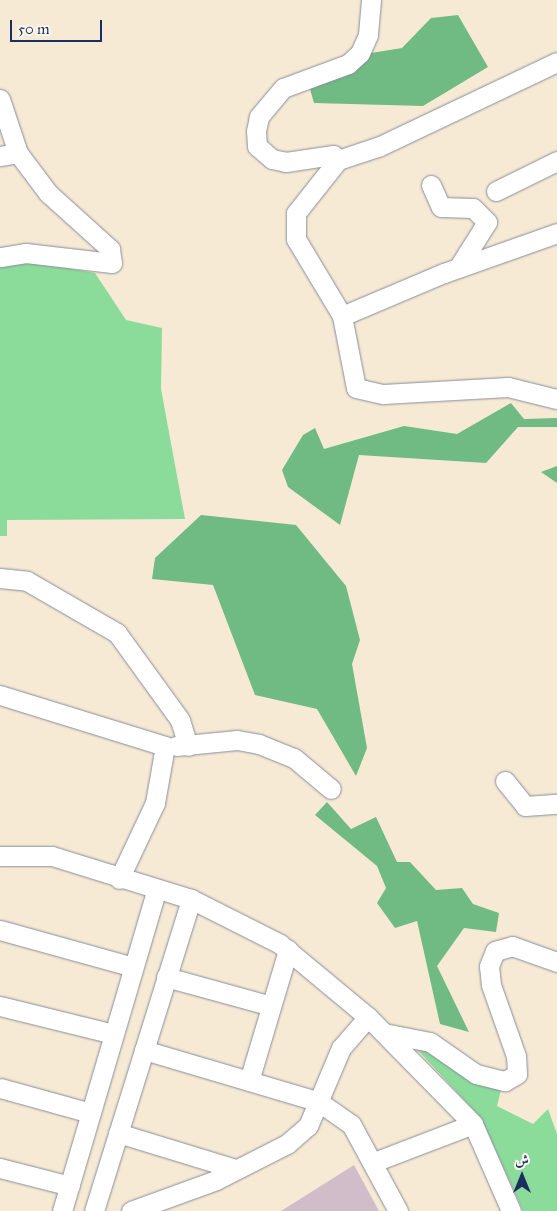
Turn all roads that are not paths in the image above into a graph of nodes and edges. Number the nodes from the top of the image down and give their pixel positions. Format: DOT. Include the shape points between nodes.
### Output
graph roads {
  1 [pos="371,0"];
  2 [pos="557,62"];
  3 [pos="0,99"];
  4 [pos="9,154"];
  5 [pos="338,160"];
  6 [pos="557,161"];
  7 [pos="431,185"];
  8 [pos="496,191"];
  9 [pos="557,233"];
  10 [pos="0,257"];
  11 [pos="458,268"];
  12 [pos="342,316"];
  13 [pos="557,398"];
  14 [pos="0,578"];
  15 [pos="0,695"];
  16 [pos="165,746"];
  17 [pos="188,746"];
  18 [pos="504,781"];
  19 [pos="331,789"];
  20 [pos="557,804"];
  21 [pos="0,856"];
  22 [pos="120,879"];
  23 [pos="157,889"];
  24 [pos="191,899"];
  25 [pos="0,930"];
  26 [pos="288,950"];
  27 [pos="557,962"];
  28 [pos="133,967"];
  29 [pos="166,977"];
  30 [pos="0,1006"];
  31 [pos="271,1006"];
  32 [pos="368,1017"];
  33 [pos="384,1033"];
  34 [pos="114,1034"];
  35 [pos="144,1050"];
  36 [pos="248,1081"];
  37 [pos="0,1088"];
  38 [pos="319,1102"];
  39 [pos="91,1113"];
  40 [pos="473,1124"];
  41 [pos="118,1133"];
  42 [pos="374,1162"];
  43 [pos="0,1168"];
  44 [pos="236,1169"];
  45 [pos="70,1186"];
  46 [pos="62,1211"];
  47 [pos="94,1211"];
  48 [pos="131,1211"];
  49 [pos="398,1211"];
  50 [pos="511,1211"];
  1 -- 5 [label="street" via="368,35 360,53 348,64 283,88 259,117 257,146 263,155 286,162 317,154 333,154"];
  2 -- 5 [label="street" via="380,146"];
  3 -- 4 [label="street"];
  4 -- 10 [label="street" via="110,249 112,263 26,253"];
  5 -- 12 [label="street" via="296,213 296,239"];
  6 -- 8 [label="street"];
  7 -- 11 [label="street" via="441,207 473,208 487,222"];
  9 -- 11 [label="street"];
  11 -- 12 [label="street"];
  12 -- 13 [label="street" via="356,388 383,394 508,387"];
  14 -- 17 [label="street" via="27,581 117,633 180,720"];
  15 -- 16 [label="street"];
  16 -- 17 [label="street"];
  16 -- 22 [label="street" via="155,803"];
  17 -- 19 [label="street" via="237,740 259,744 294,758"];
  18 -- 20 [label="street" via="525,806"];
  21 -- 22 [label="street" via="52,856"];
  22 -- 23 [label="street"];
  23 -- 24 [label="street"];
  23 -- 28 [label="street"];
  24 -- 26 [label="street"];
  24 -- 29 [label="street"];
  25 -- 28 [label="street"];
  26 -- 31 [label="street"];
  26 -- 32 [label="street"];
  27 -- 33 [label="street" via="512,946 495,951 489,966 491,985 517,1074 505,1081 476,1074 430,1042"];
  28 -- 34 [label="street"];
  29 -- 31 [label="street"];
  29 -- 35 [label="street"];
  30 -- 34 [label="street"];
  31 -- 36 [label="street"];
  32 -- 33 [label="street"];
  32 -- 38 [label="street" via="341,1048"];
  33 -- 40 [label="street"];
  34 -- 39 [label="street"];
  35 -- 36 [label="street"];
  35 -- 41 [label="street"];
  36 -- 38 [label="street"];
  37 -- 39 [label="street"];
  38 -- 42 [label="street" via="351,1124"];
  38 -- 44 [label="street" via="308,1126 287,1144"];
  39 -- 45 [label="street"];
  40 -- 42 [label="street"];
  40 -- 50 [label="street"];
  41 -- 44 [label="street"];
  41 -- 47 [label="street"];
  42 -- 49 [label="street"];
  43 -- 45 [label="street"];
  44 -- 48 [label="street"];
  45 -- 46 [label="street"];
}
